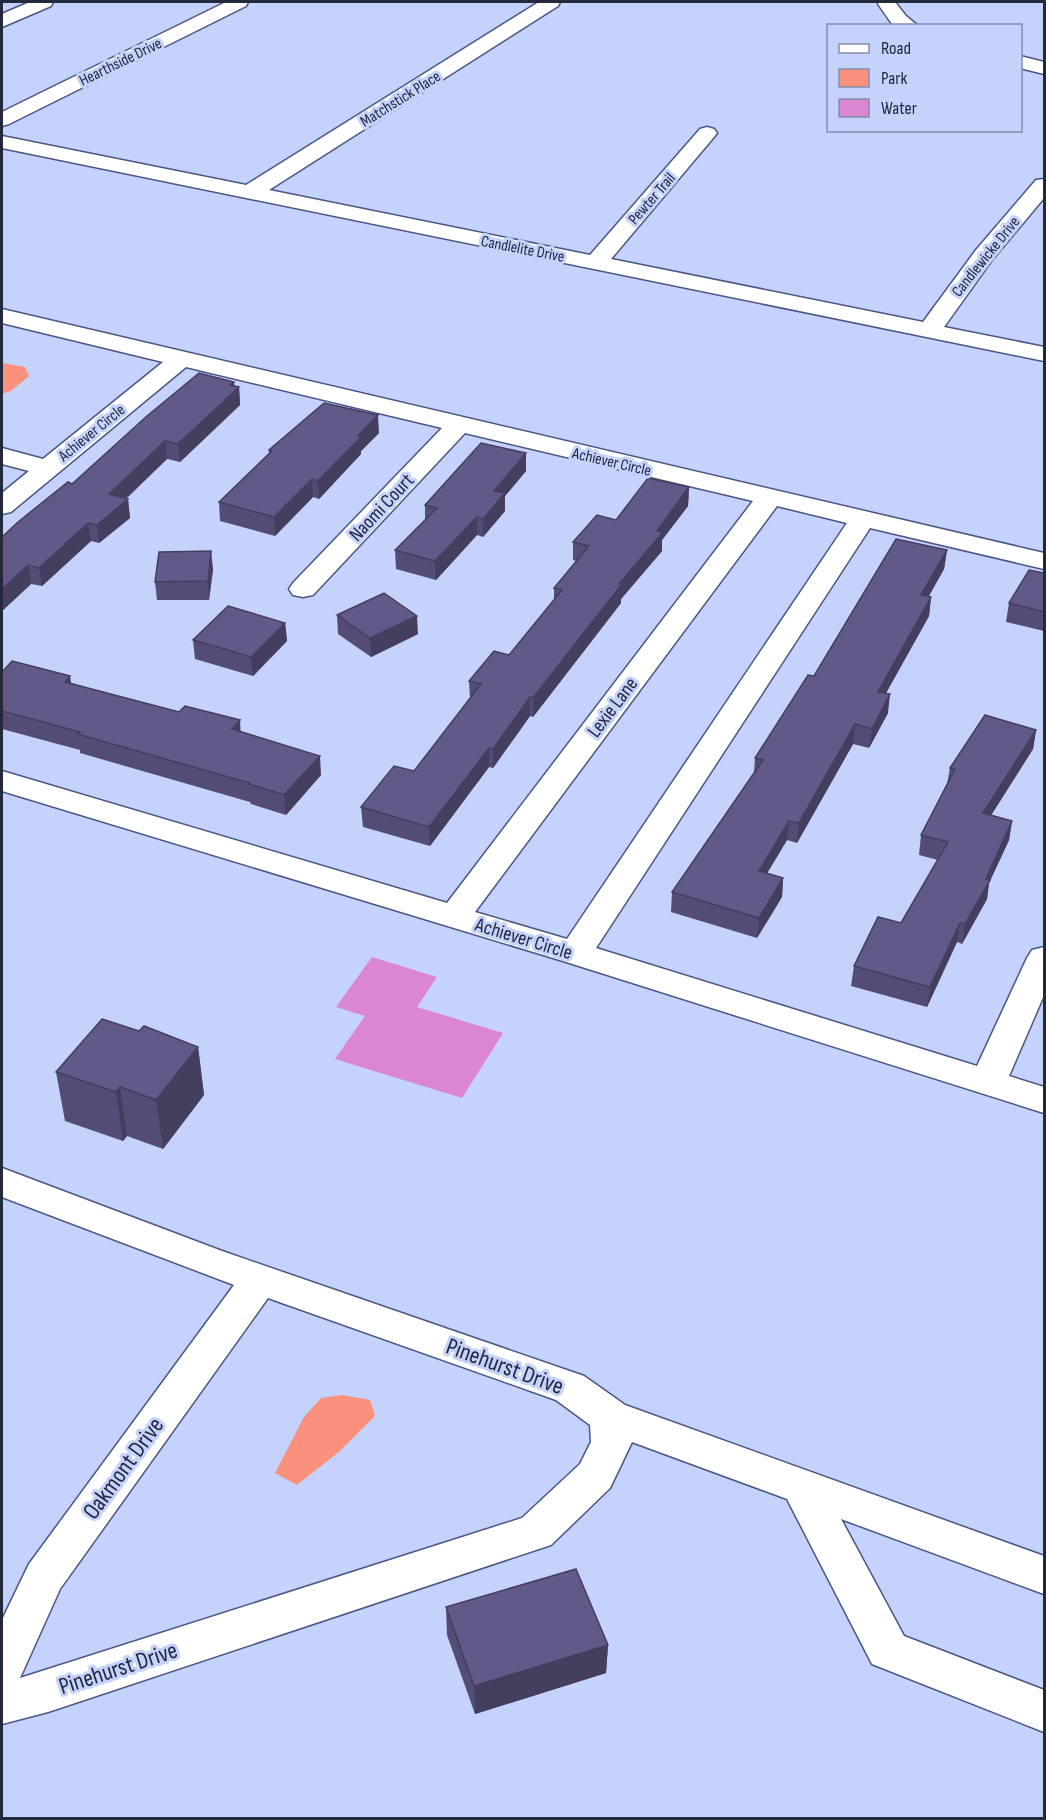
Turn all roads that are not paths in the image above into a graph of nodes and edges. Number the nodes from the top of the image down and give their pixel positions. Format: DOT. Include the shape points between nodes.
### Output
graph roads {
  1 [pos="44,2"];
  2 [pos="239,2"];
  3 [pos="551,2"];
  4 [pos="887,4"];
  5 [pos="2,21"];
  6 [pos="906,24"];
  7 [pos="1022,62"];
  8 [pos="1044,68"];
  9 [pos="2,120"];
  10 [pos="707,134"];
  11 [pos="2,142"];
  12 [pos="1044,185"];
  13 [pos="249,193"];
  14 [pos="596,262"];
  15 [pos="2,316"];
  16 [pos="929,331"];
  17 [pos="1044,354"];
  18 [pos="181,359"];
  19 [pos="459,424"];
  20 [pos="2,456"];
  21 [pos="47,468"];
  22 [pos="770,497"];
  23 [pos="2,506"];
  24 [pos="863,519"];
  25 [pos="1044,561"];
  26 [pos="303,589"];
  27 [pos="2,780"];
  28 [pos="454,917"];
  29 [pos="575,953"];
  30 [pos="1044,958"];
  31 [pos="988,1082"];
  32 [pos="1044,1100"];
  33 [pos="2,1182"];
  34 [pos="260,1279"];
  35 [pos="610,1418"];
  36 [pos="802,1487"];
  37 [pos="1044,1575"];
  38 [pos="2,1667"];
  39 [pos="2,1703"];
  40 [pos="1044,1711"];
  1 -- 5 [label="street"];
  2 -- 9 [label="street, Hearthside Drive"];
  3 -- 13 [label="street, Matchstick Place"];
  4 -- 6 [label="street"];
  7 -- 8 [label="street"];
  10 -- 14 [label="street, Pewter Trail"];
  11 -- 13 [label="street, Candlelite Drive"];
  12 -- 16 [label="street, Candlewicke Drive" via="984,255"];
  13 -- 14 [label="street, Candlelite Drive"];
  14 -- 16 [label="street, Candlelite Drive"];
  15 -- 18 [label="street, Achiever Circle"];
  16 -- 17 [label="street, Candlelite Drive"];
  18 -- 19 [label="street, Achiever Circle"];
  18 -- 21 [label="street, Achiever Circle"];
  19 -- 22 [label="street, Achiever Circle"];
  19 -- 26 [label="street, Naomi Court"];
  20 -- 21 [label="street"];
  21 -- 23 [label="street, Achiever Circle"];
  22 -- 24 [label="street, Achiever Circle"];
  22 -- 28 [label="street, Lexie Lane"];
  24 -- 25 [label="street, Achiever Circle"];
  24 -- 29 [label="street"];
  27 -- 28 [label="street, Achiever Circle"];
  28 -- 29 [label="street, Achiever Circle"];
  29 -- 31 [label="street, Achiever Circle"];
  30 -- 31 [label="street"];
  31 -- 32 [label="street, Achiever Circle"];
  33 -- 34 [label="street, Pinehurst Drive"];
  34 -- 35 [label="street, Pinehurst Drive" via="570,1388"];
  34 -- 38 [label="street, Oakmont Drive" via="44,1577"];
  35 -- 36 [label="street"];
  35 -- 39 [label="street, Pinehurst Drive" via="612,1442 595,1476 536,1532"];
  36 -- 37 [label="street"];
  36 -- 40 [label="street" via="888,1650"];
}
